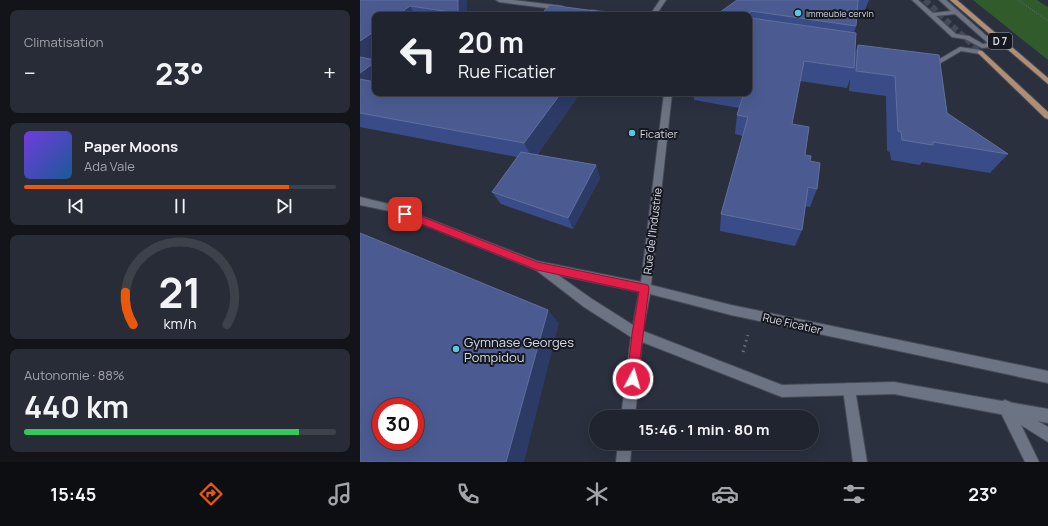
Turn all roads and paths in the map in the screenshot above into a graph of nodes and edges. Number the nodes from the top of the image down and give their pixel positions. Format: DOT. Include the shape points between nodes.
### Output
graph roads {
  1 [pos="498,0"];
  2 [pos="915,0"];
  3 [pos="942,0"];
  4 [pos="953,0"];
  5 [pos="1018,0"];
  6 [pos="662,1"];
  7 [pos="567,9"];
  8 [pos="582,11"];
  9 [pos="590,12"];
  10 [pos="655,12"];
  11 [pos="957,12"];
  12 [pos="931,15"];
  13 [pos="1048,21"];
  14 [pos="980,52"];
  15 [pos="923,60"];
  16 [pos="1048,82"];
  17 [pos="668,96"];
  18 [pos="1048,116"];
  19 [pos="360,201"];
  20 [pos="537,266"];
  21 [pos="644,288"];
  22 [pos="754,315"];
  23 [pos="637,334"];
  24 [pos="737,373"];
  25 [pos="1048,376"];
  26 [pos="849,389"];
  27 [pos="1005,407"];
  28 [pos="629,410"];
  29 [pos="1048,416"];
  30 [pos="1048,435"];
  31 [pos="625,450"];
  32 [pos="623,462"];
  33 [pos="860,462"];
  34 [pos="1032,462"];
  1 -- 7 [label="street"];
  2 -- 12 [label="street"];
  3 -- 11 [label="street"];
  4 -- 16 [label="main road, D 7"];
  5 -- 13 [label="path"];
  6 -- 10 [label="street"];
  8 -- 9 [label="street"];
  11 -- 12 [label="street"];
  11 -- 12 [label="street" via="994,45 982,46 967,37 954,36"];
  14 -- 15 [label="street" via="960,49 939,62"];
  14 -- 18 [label="main road, D 7"];
  17 -- 21 [label="street, Rue de l'Industrie" via="649,266"];
  19 -- 20 [label="street, Rue Ficatier" via="390,208"];
  20 -- 21 [label="street, Rue Ficatier"];
  20 -- 23 [label="street, Rue Ficatier"];
  21 -- 22 [label="street, Rue Ficatier"];
  21 -- 23 [label="street, Rue de l'Industrie"];
  22 -- 24 [label="path"];
  22 -- 25 [label="street, Rue Ficatier"];
  23 -- 24 [label="street, Rue Ficatier"];
  23 -- 28 [label="street, Rue de l'Industrie"];
  24 -- 26 [label="street, Rue Ficatier" via="782,390"];
  26 -- 27 [label="street, Rue Ficatier" via="894,388"];
  26 -- 33 [label="street"];
  27 -- 29 [label="street, Rue Ficatier"];
  27 -- 30 [label="street, Rue Ficatier"];
  27 -- 34 [label="street"];
  31 -- 32 [label="street"];
}
